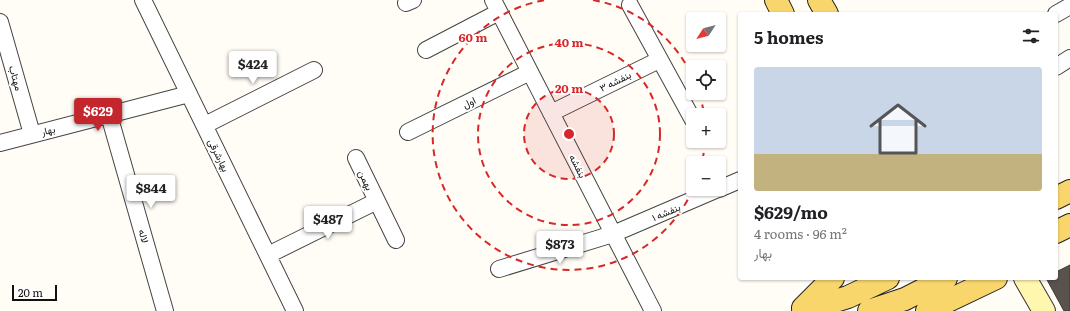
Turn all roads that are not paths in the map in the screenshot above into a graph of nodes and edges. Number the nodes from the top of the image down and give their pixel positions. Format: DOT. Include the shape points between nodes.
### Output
graph roads {
  1 [pos="143,0"];
  2 [pos="776,0"];
  3 [pos="819,0"];
  4 [pos="630,5"];
  5 [pos="496,6"];
  6 [pos="1070,6"];
  7 [pos="782,12"];
  8 [pos="827,12"];
  9 [pos="1058,13"];
  10 [pos="0,22"];
  11 [pos="426,50"];
  12 [pos="1070,58"];
  13 [pos="659,60"];
  14 [pos="1058,66"];
  15 [pos="314,70"];
  16 [pos="530,72"];
  17 [pos="189,94"];
  18 [pos="686,108"];
  19 [pos="550,113"];
  20 [pos="109,115"];
  21 [pos="205,125"];
  22 [pos="408,132"];
  23 [pos="32,134"];
  24 [pos="0,143"];
  25 [pos="356,158"];
  26 [pos="738,181"];
  27 [pos="726,186"];
  28 [pos="1070,189"];
  29 [pos="1058,191"];
  30 [pos="703,196"];
  31 [pos="1058,197"];
  32 [pos="377,201"];
  33 [pos="1070,225"];
  34 [pos="1058,231"];
  35 [pos="613,234"];
  36 [pos="396,240"];
  37 [pos="1070,240"];
  38 [pos="1058,247"];
  39 [pos="268,255"];
  40 [pos="499,269"];
  41 [pos="831,280"];
  42 [pos="884,280"];
  43 [pos="938,280"];
  44 [pos="992,280"];
  45 [pos="1026,280"];
  46 [pos="904,289"];
  47 [pos="165,311"];
  48 [pos="295,311"];
  49 [pos="653,311"];
  50 [pos="802,311"];
  51 [pos="869,311"];
  52 [pos="927,311"];
  53 [pos="1044,311"];
  1 -- 17 [label="street, بهارشرقی"];
  2 -- 7 [label="main road"];
  3 -- 8 [label="main road"];
  4 -- 13 [label="street"];
  5 -- 11 [label="street"];
  5 -- 16 [label="street, بنفشه"];
  6 -- 9 [label="street"];
  10 -- 23 [label="street, مهتاب"];
  12 -- 14 [label="street"];
  13 -- 18 [label="street"];
  13 -- 19 [label="street, بنفشه ۳"];
  15 -- 21 [label="street"];
  16 -- 19 [label="street, بنفشه"];
  16 -- 22 [label="street, اول"];
  17 -- 20 [label="street, بهار"];
  17 -- 21 [label="street, بهارشرقی"];
  19 -- 35 [label="street, بنفشه"];
  20 -- 23 [label="street, بهار"];
  20 -- 47 [label="street, لاله"];
  21 -- 39 [label="street, بهارشرقی"];
  23 -- 24 [label="street, بهار"];
  25 -- 32 [label="street, بهمن"];
  26 -- 27 [label="street, بنفشه ۱"];
  28 -- 29 [label="main road"];
  28 -- 31 [label="main road"];
  30 -- 35 [label="street, بنفشه ۱"];
  32 -- 36 [label="street, بهمن"];
  32 -- 39 [label="street, بهمن"];
  33 -- 34 [label="main road"];
  35 -- 40 [label="street, بنفشه ۱"];
  35 -- 49 [label="street, بنفشه"];
  37 -- 38 [label="main road"];
  39 -- 48 [label="street, بهارشرقی"];
  41 -- 50 [label="main road"];
  42 -- 50 [label="main road" via="848,297"];
  43 -- 46 [label="main road"];
  44 -- 52 [label="main road"];
  45 -- 53 [label="street"];
  46 -- 51 [label="main road"];
}
